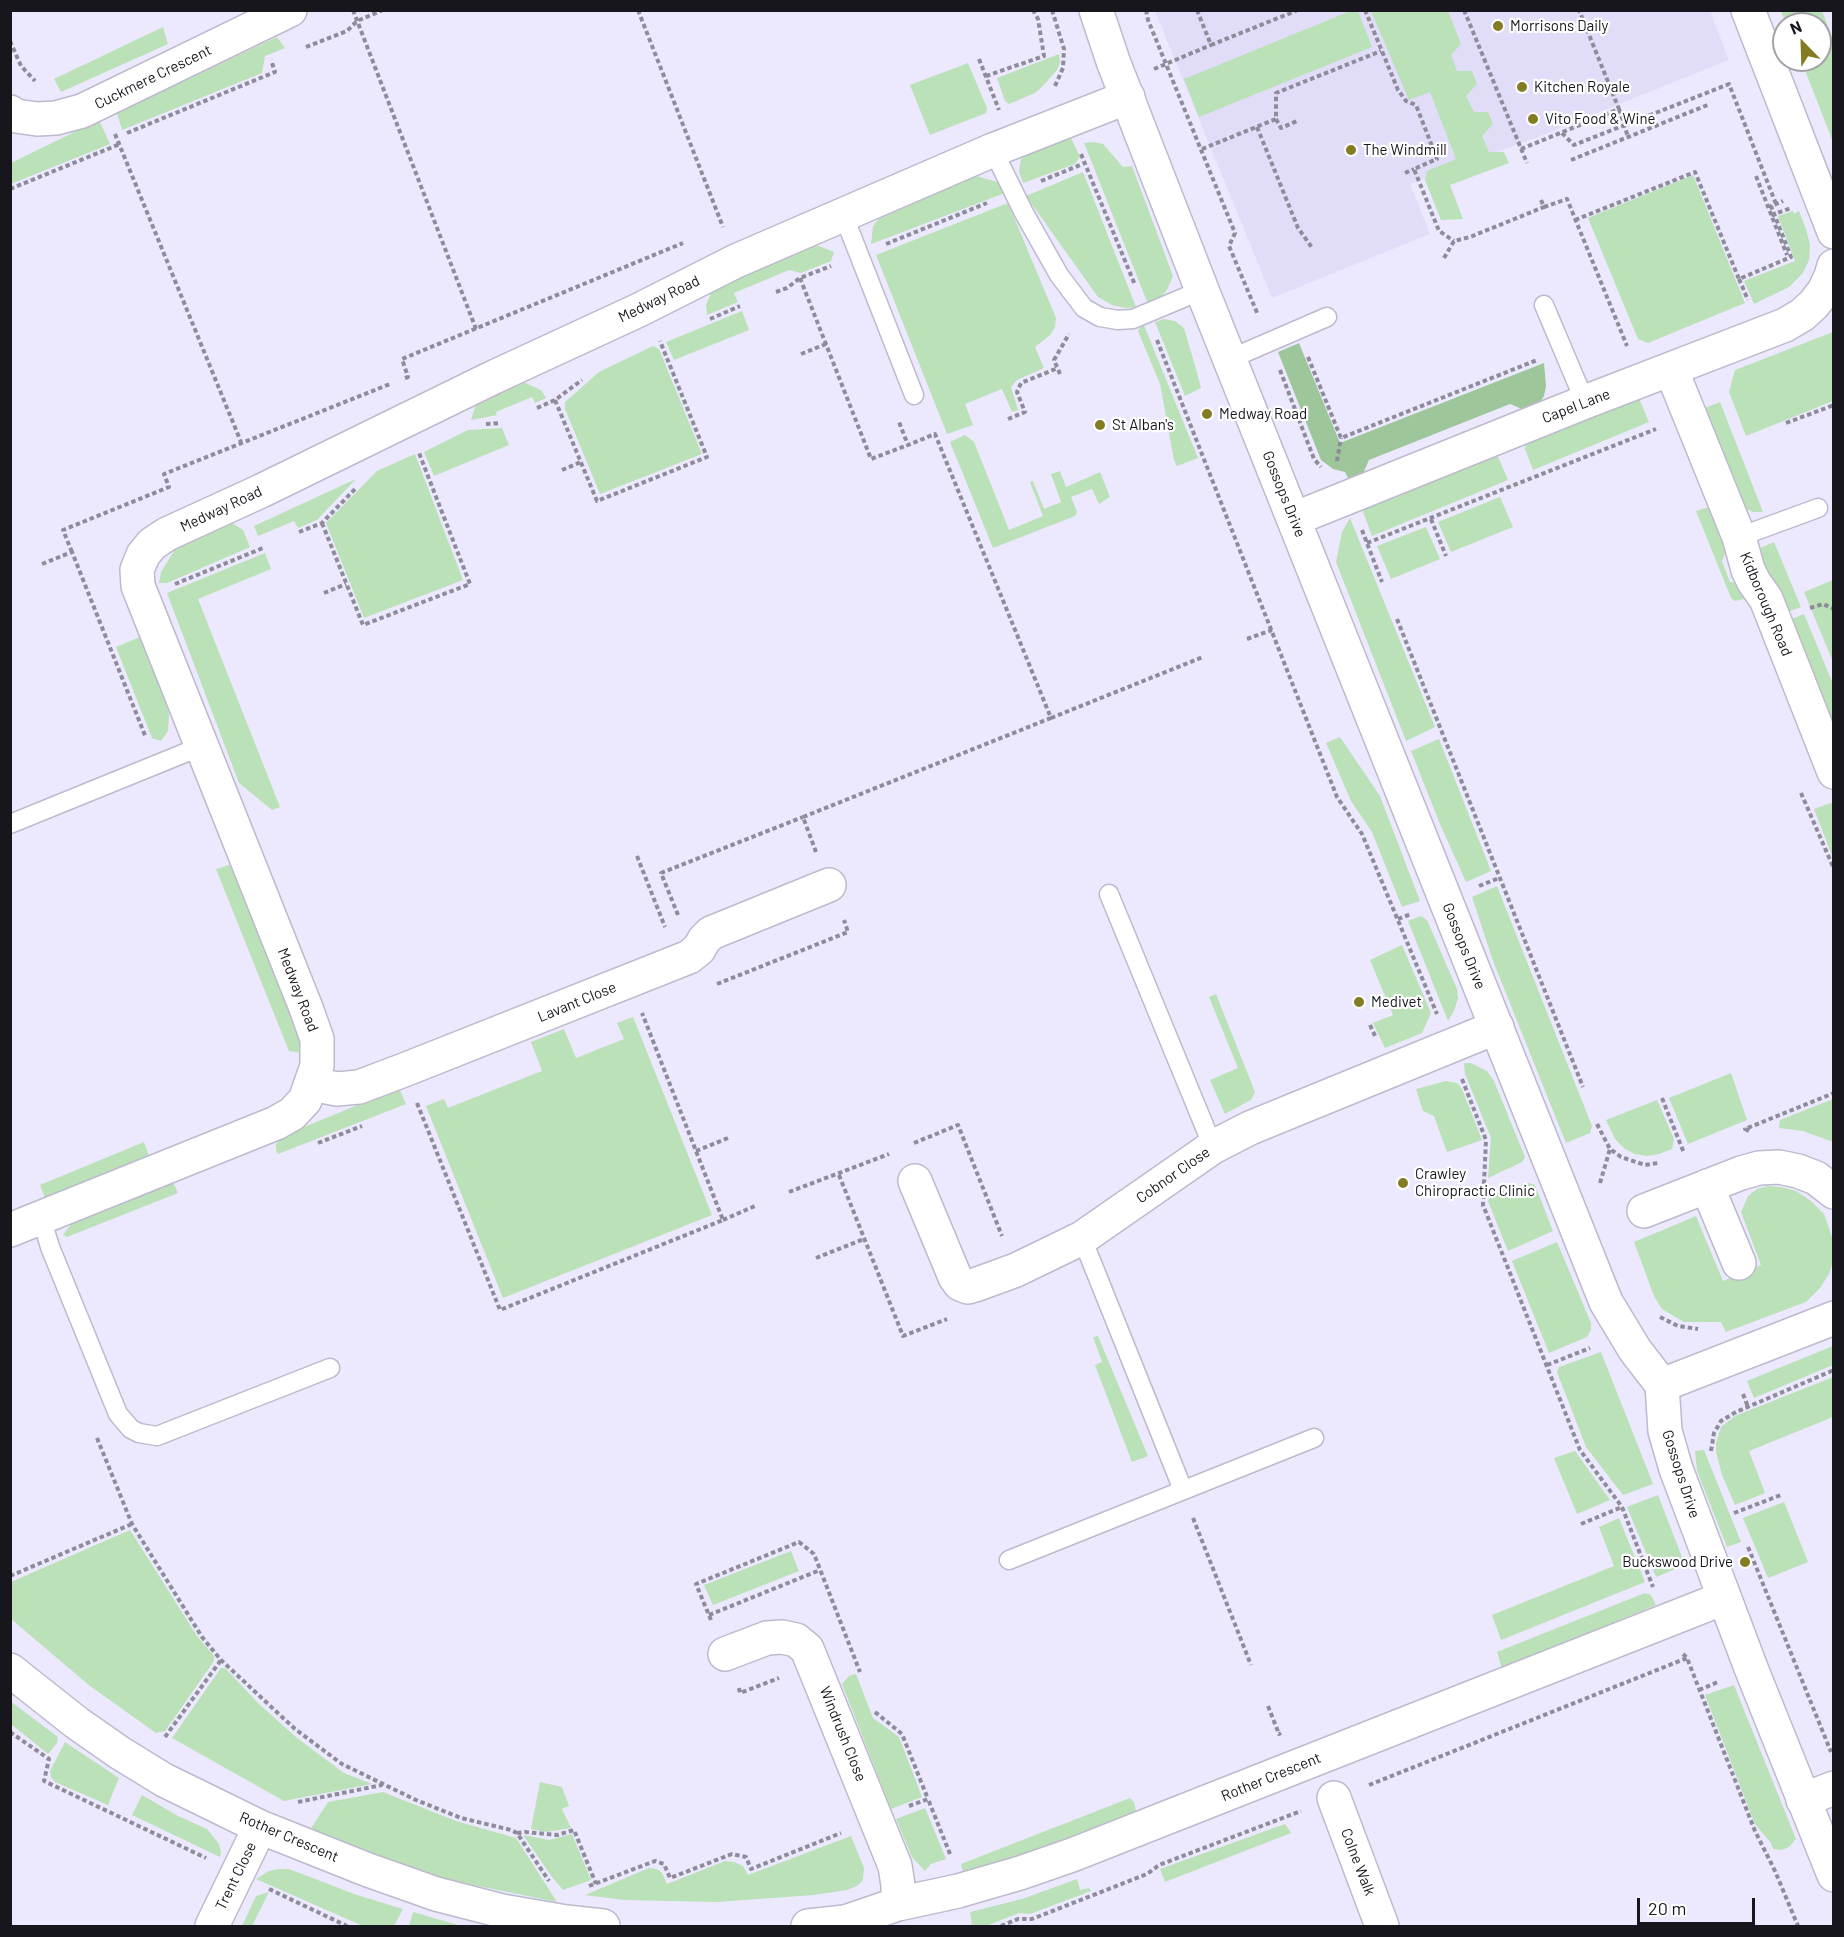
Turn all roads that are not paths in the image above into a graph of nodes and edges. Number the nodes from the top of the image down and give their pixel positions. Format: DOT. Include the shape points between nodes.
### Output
graph roads {
  1 [pos="290,10"];
  2 [pos="1096,10"];
  3 [pos="1748,10"];
  4 [pos="1128,98"];
  5 [pos="10,112"];
  6 [pos="993,150"];
  7 [pos="843,214"];
  8 [pos="1833,232"];
  9 [pos="1833,273"];
  10 [pos="1202,290"];
  11 [pos="1544,305"];
  12 [pos="1327,317"];
  13 [pos="1230,359"];
  14 [pos="1671,369"];
  15 [pos="914,395"];
  16 [pos="1585,402"];
  17 [pos="1818,508"];
  18 [pos="1294,519"];
  19 [pos="1739,537"];
  20 [pos="202,746"];
  21 [pos="1833,772"];
  22 [pos="10,824"];
  23 [pos="829,885"];
  24 [pos="1109,894"];
  25 [pos="1497,1028"];
  26 [pos="312,1084"];
  27 [pos="1213,1147"];
  28 [pos="915,1180"];
  29 [pos="1707,1186"];
  30 [pos="1833,1192"];
  31 [pos="1644,1211"];
  32 [pos="41,1217"];
  33 [pos="10,1230"];
  34 [pos="1082,1238"];
  35 [pos="1739,1263"];
  36 [pos="1833,1318"];
  37 [pos="330,1368"];
  38 [pos="1662,1385"];
  39 [pos="1314,1438"];
  40 [pos="1183,1490"];
  41 [pos="1009,1560"];
  42 [pos="1724,1598"];
  43 [pos="725,1654"];
  44 [pos="10,1670"];
  45 [pos="1833,1788"];
  46 [pos="1334,1798"];
  47 [pos="1803,1800"];
  48 [pos="260,1827"];
  49 [pos="1833,1875"];
  50 [pos="898,1904"];
  51 [pos="212,1926"];
  52 [pos="603,1926"];
  53 [pos="808,1926"];
  54 [pos="1382,1926"];
  1 -- 5 [label="street, Cuckmere Crescent" via="82,111 37,119"];
  2 -- 4 [label="street, Gossops Drive"];
  3 -- 8 [label="street"];
  4 -- 6 [label="street, Medway Road"];
  4 -- 10 [label="street, Gossops Drive"];
  6 -- 7 [label="street, Medway Road"];
  6 -- 10 [label="lane" via="1059,275 1083,308 1101,317 1133,319"];
  7 -- 15 [label="lane"];
  7 -- 20 [label="street, Medway Road" via="736,261 152,544 137,570 138,586"];
  9 -- 14 [label="street, Capel Lane" via="1802,315"];
  10 -- 13 [label="street, Gossops Drive"];
  11 -- 16 [label="lane"];
  12 -- 13 [label="lane"];
  13 -- 18 [label="street, Gossops Drive"];
  14 -- 16 [label="street, Capel Lane"];
  14 -- 19 [label="street, Kidborough Road"];
  16 -- 18 [label="street, Capel Lane"];
  17 -- 19 [label="lane"];
  18 -- 25 [label="street, Gossops Drive"];
  19 -- 21 [label="street, Kidborough Road"];
  20 -- 22 [label="lane"];
  20 -- 26 [label="street, Medway Road" via="316,1039 317,1066"];
  23 -- 26 [label="street, Lavant Close" via="711,933 689,957 404,1070 359,1087 337,1089"];
  24 -- 27 [label="lane"];
  25 -- 27 [label="street, Cobnor Close" via="1250,1128"];
  25 -- 38 [label="street, Gossops Drive" via="1606,1302"];
  26 -- 32 [label="street, Medway Road" via="305,1100 276,1123"];
  27 -- 34 [label="street, Cobnor Close"];
  28 -- 34 [label="street, Cobnor Close" via="955,1277 968,1287 1016,1270"];
  29 -- 30 [label="street" via="1750,1171 1779,1167 1816,1178"];
  29 -- 31 [label="street"];
  29 -- 35 [label="street"];
  32 -- 33 [label="street, Medway Road"];
  32 -- 37 [label="lane" via="118,1414 131,1429 157,1436"];
  34 -- 40 [label="lane"];
  36 -- 38 [label="street"];
  38 -- 42 [label="street, Gossops Drive" via="1669,1449"];
  39 -- 40 [label="lane"];
  40 -- 41 [label="lane"];
  42 -- 47 [label="street, Gossops Drive"];
  42 -- 50 [label="street, Rother Crescent" via="1072,1855 958,1891"];
  43 -- 50 [label="street, Windrush Close" via="774,1637 796,1640 807,1649 895,1866"];
  44 -- 48 [label="street, Rother Crescent" via="120,1753 164,1780"];
  45 -- 47 [label="street"];
  46 -- 54 [label="street, Colne Walk"];
  47 -- 49 [label="street, Gossops Drive"];
  48 -- 51 [label="street, Trent Close"];
  48 -- 52 [label="street, Rother Crescent" via="436,1894 502,1911 563,1910"];
  50 -- 53 [label="street, Rother Crescent" via="845,1922"];
}
